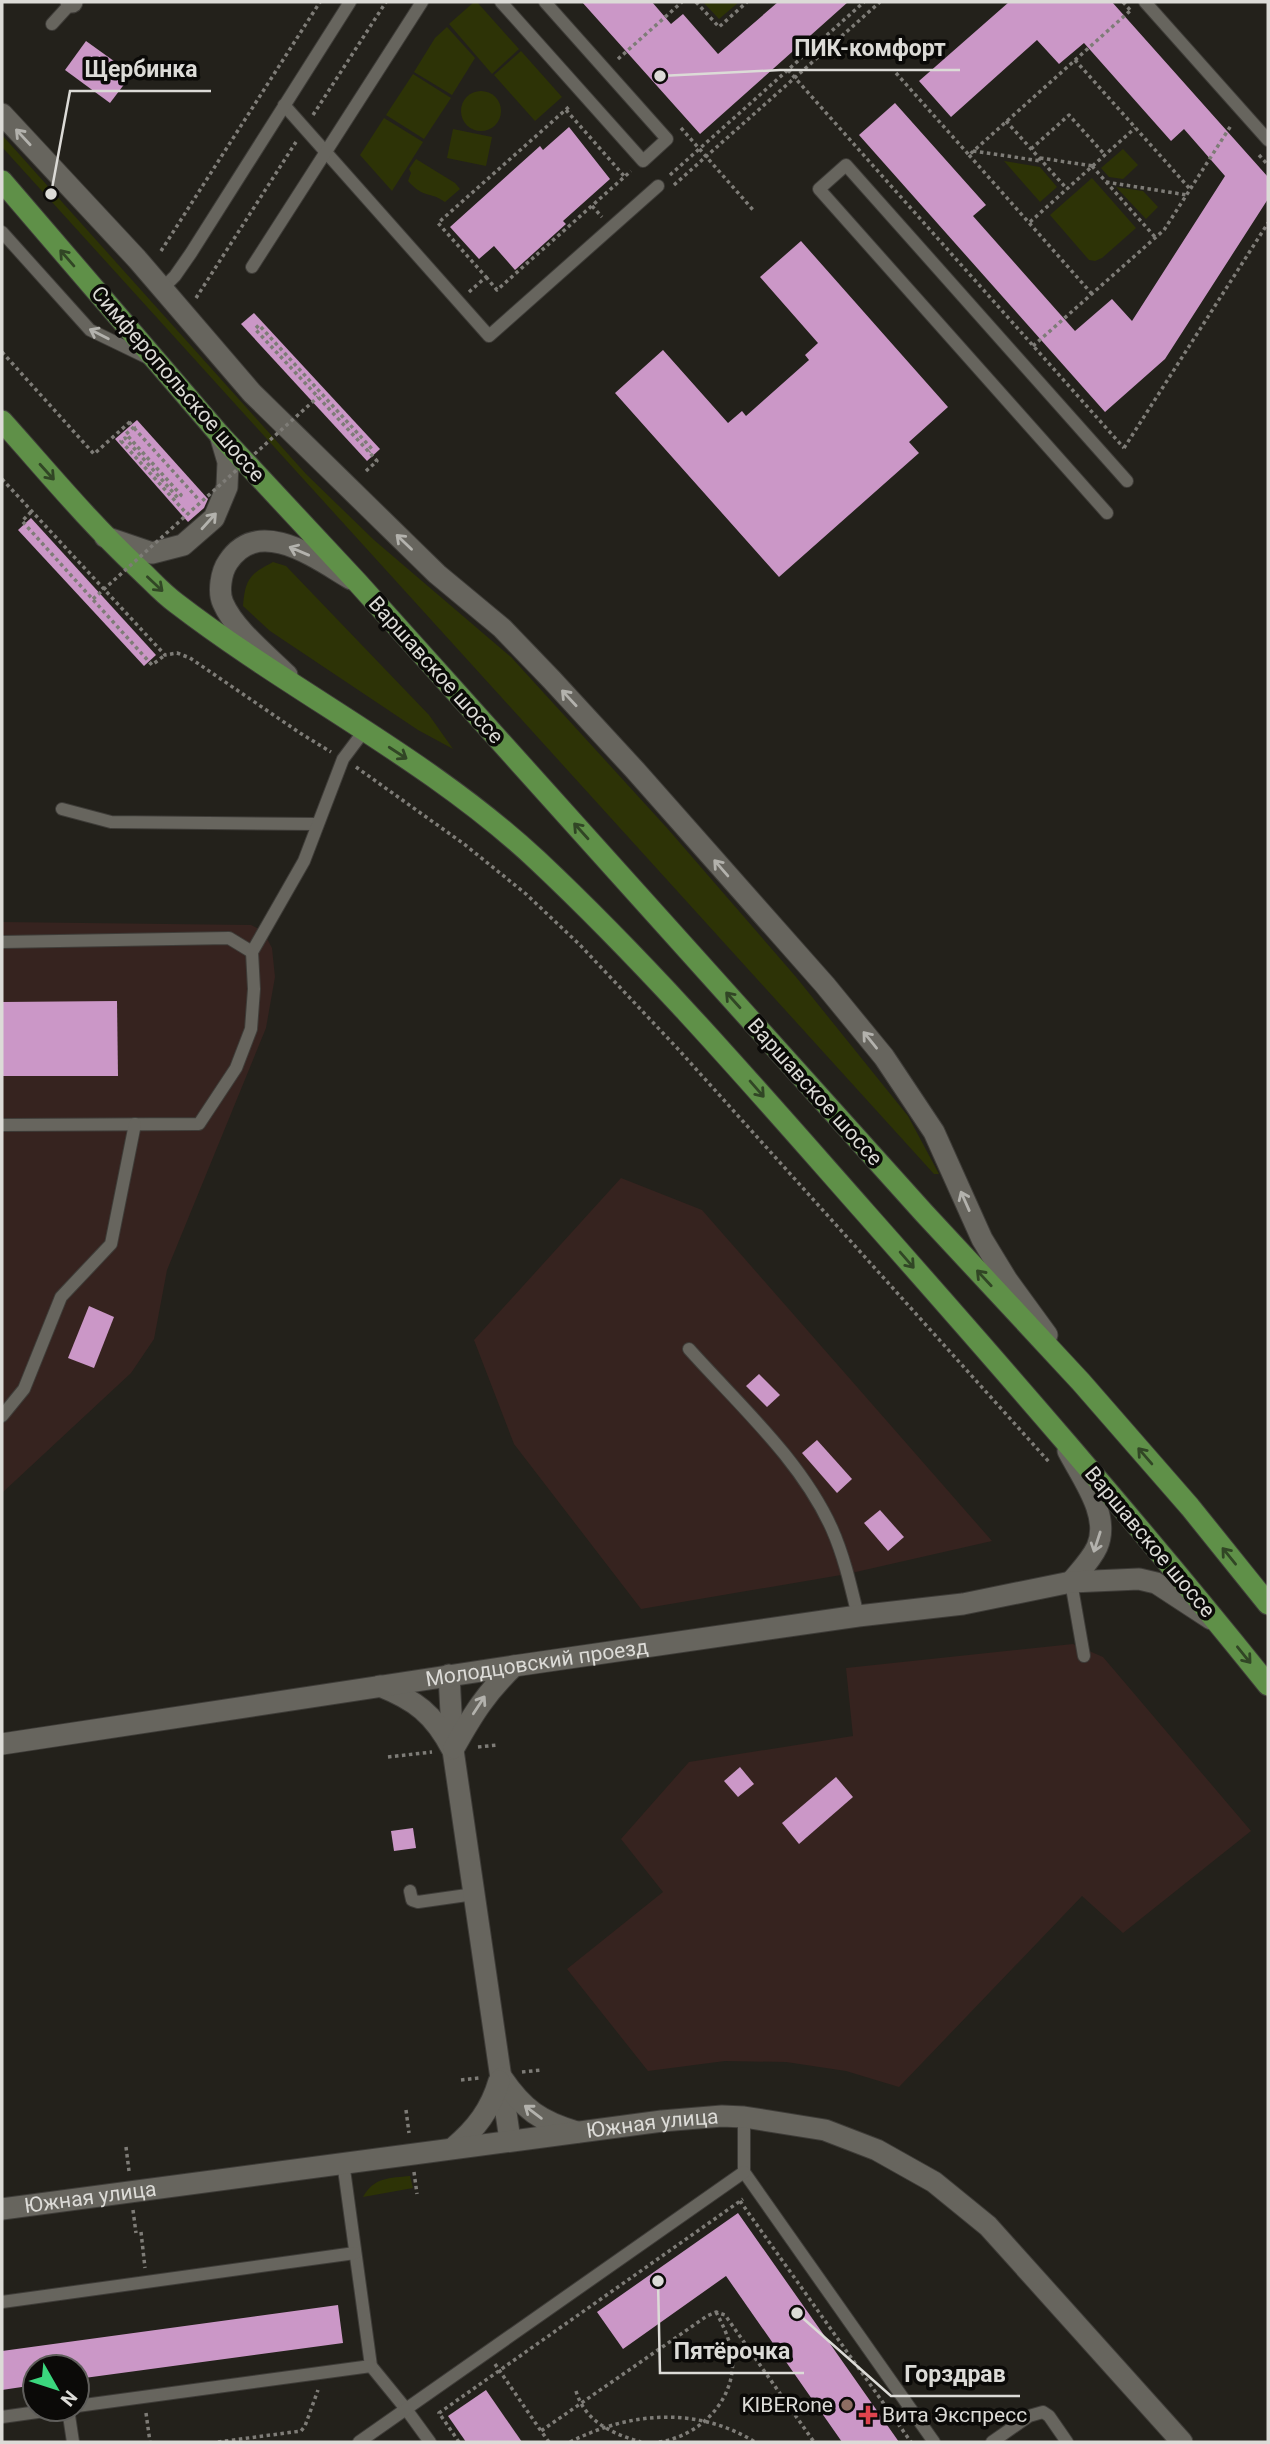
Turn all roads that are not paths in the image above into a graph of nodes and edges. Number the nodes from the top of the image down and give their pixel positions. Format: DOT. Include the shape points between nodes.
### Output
graph roads {
  1 [pos="72,2"];
  2 [pos="350,2"];
  3 [pos="422,2"];
  4 [pos="501,2"];
  5 [pos="544,2"];
  6 [pos="1143,2"];
  7 [pos="52,24"];
  8 [pos="284,105"];
  9 [pos="2,114"];
  10 [pos="1268,140"];
  11 [pos="326,152"];
  12 [pos="2,181"];
  13 [pos="657,186"];
  14 [pos="2,232"];
  15 [pos="252,267"];
  16 [pos="162,289"];
  17 [pos="161,365"];
  18 [pos="2,421"];
  19 [pos="220,435"];
  20 [pos="1127,481"];
  21 [pos="1107,513"];
  22 [pos="105,537"];
  23 [pos="358,583"];
  24 [pos="300,688"];
  25 [pos="364,731"];
  26 [pos="62,809"];
  27 [pos="316,824"];
  28 [pos="2,942"];
  29 [pos="252,953"];
  30 [pos="135,1124"];
  31 [pos="2,1125"];
  32 [pos="689,1349"];
  33 [pos="1081,1382"];
  34 [pos="2,1416"];
  35 [pos="1061,1435"];
  36 [pos="1071,1582"];
  37 [pos="1268,1604"];
  38 [pos="858,1616"];
  39 [pos="1220,1625"];
  40 [pos="1084,1656"];
  41 [pos="514,1665"];
  42 [pos="449,1675"];
  43 [pos="1268,1685"];
  44 [pos="380,1686"];
  45 [pos="2,1744"];
  46 [pos="453,1750"];
  47 [pos="410,1891"];
  48 [pos="474,1894"];
  49 [pos="500,2075"];
  50 [pos="744,2116"];
  51 [pos="577,2132"];
  52 [pos="510,2140"];
  53 [pos="453,2148"];
  54 [pos="343,2162"];
  55 [pos="744,2172"];
  56 [pos="2,2209"];
  57 [pos="355,2253"];
  58 [pos="2,2302"];
  59 [pos="370,2366"];
  60 [pos="91,2404"];
  61 [pos="406,2409"];
  62 [pos="21,2414"];
  63 [pos="2,2417"];
  64 [pos="70,2423"];
  65 [pos="73,2442"];
  66 [pos="359,2442"];
  67 [pos="430,2442"];
  68 [pos="933,2442"];
  69 [pos="992,2442"];
  70 [pos="1067,2442"];
  71 [pos="1182,2442"];
  1 -- 7 [label="lane"];
  2 -- 8 [label="lane"];
  3 -- 11 [label="lane"];
  4 -- 5 [label="lane" via="642,161 667,139"];
  6 -- 10 [label="lane"];
  8 -- 11 [label="lane"];
  8 -- 16 [label="lane" via="191,253"];
  16 -- 9 [label="street, one-way"];
  11 -- 13 [label="lane" via="489,336"];
  11 -- 15 [label="lane"];
  17 -- 12 [label="main road, Симферопольское шоссе, one-way"];
  17 -- 14 [label="lane, one-way" via="90,330"];
  33 -- 16 [label="street, one-way" via="982,1239 934,1132 911,1094 825,985 544,671 252,393"];
  17 -- 19 [label="main road, Симферопольское шоссе"];
  18 -- 22 [label="main road, one-way"];
  22 -- 19 [label="street, one-way" via="152,553 183,545 214,518 228,488 228,462"];
  19 -- 23 [label="main road, Симферопольское шоссе"];
  20 -- 21 [label="lane" via="846,165 819,189"];
  22 -- 24 [label="main road, one-way" via="174,602"];
  23 -- 24 [label="street, one-way" via="276,541 257,541 244,547 225,567 221,600 230,617"];
  33 -- 23 [label="main road, Варшавское шоссе, one-way"];
  24 -- 25 [label="main road, Варшавское шоссе"];
  25 -- 27 [label="lane" via="343,759"];
  25 -- 35 [label="main road, Варшавское шоссе, one-way" via="489,819 534,857 678,1000"];
  26 -- 27 [label="lane" via="111,822"];
  27 -- 29 [label="lane" via="304,861"];
  28 -- 29 [label="lane" via="229,938"];
  29 -- 30 [label="lane" via="251,1029 236,1068 199,1124"];
  30 -- 31 [label="lane"];
  30 -- 34 [label="lane" via="111,1244 61,1297 24,1390"];
  32 -- 38 [label="lane" via="789,1459 811,1492 832,1529"];
  37 -- 33 [label="main road, Варшавское шоссе, one-way"];
  35 -- 36 [label="street, one-way" via="1101,1524 1096,1550"];
  35 -- 39 [label="main road, Варшавское шоссе"];
  36 -- 38 [label="street, Молодцовский проезд" via="963,1604"];
  36 -- 39 [label="street, Молодцовский проезд" via="1139,1579 1156,1583"];
  36 -- 40 [label="lane"];
  38 -- 41 [label="street, Молодцовский проезд"];
  39 -- 43 [label="main road, Варшавское шоссе, one-way"];
  41 -- 42 [label="street, Молодцовский проезд"];
  46 -- 41 [label="street, one-way" via="478,1706"];
  42 -- 44 [label="street, Молодцовский проезд"];
  42 -- 46 [label="street"];
  44 -- 45 [label="street, Молодцовский проезд"];
  44 -- 46 [label="street" via="422,1707"];
  46 -- 48 [label="street"];
  47 -- 48 [label="lane" via="412,1900 418,1902"];
  48 -- 49 [label="street"];
  51 -- 49 [label="street, one-way" via="532,2113"];
  49 -- 52 [label="street"];
  49 -- 53 [label="street" via="484,2116"];
  50 -- 51 [label="street, Южная улица"];
  50 -- 55 [label="lane"];
  50 -- 71 [label="street, Южная улица" via="825,2130 877,2150 934,2182 988,2226"];
  51 -- 52 [label="street, Южная улица"];
  52 -- 53 [label="street, Южная улица"];
  53 -- 54 [label="street, Южная улица"];
  54 -- 56 [label="street, Южная улица"];
  54 -- 57 [label="lane"];
  55 -- 61 [label="lane"];
  55 -- 68 [label="lane"];
  57 -- 58 [label="lane"];
  57 -- 59 [label="lane"];
  59 -- 60 [label="lane"];
  59 -- 61 [label="lane"];
  61 -- 66 [label="lane"];
  61 -- 67 [label="lane"];
  62 -- 63 [label="lane"];
  64 -- 65 [label="lane"];
  69 -- 70 [label="lane" via="1029,2416 1043,2412"];
}
